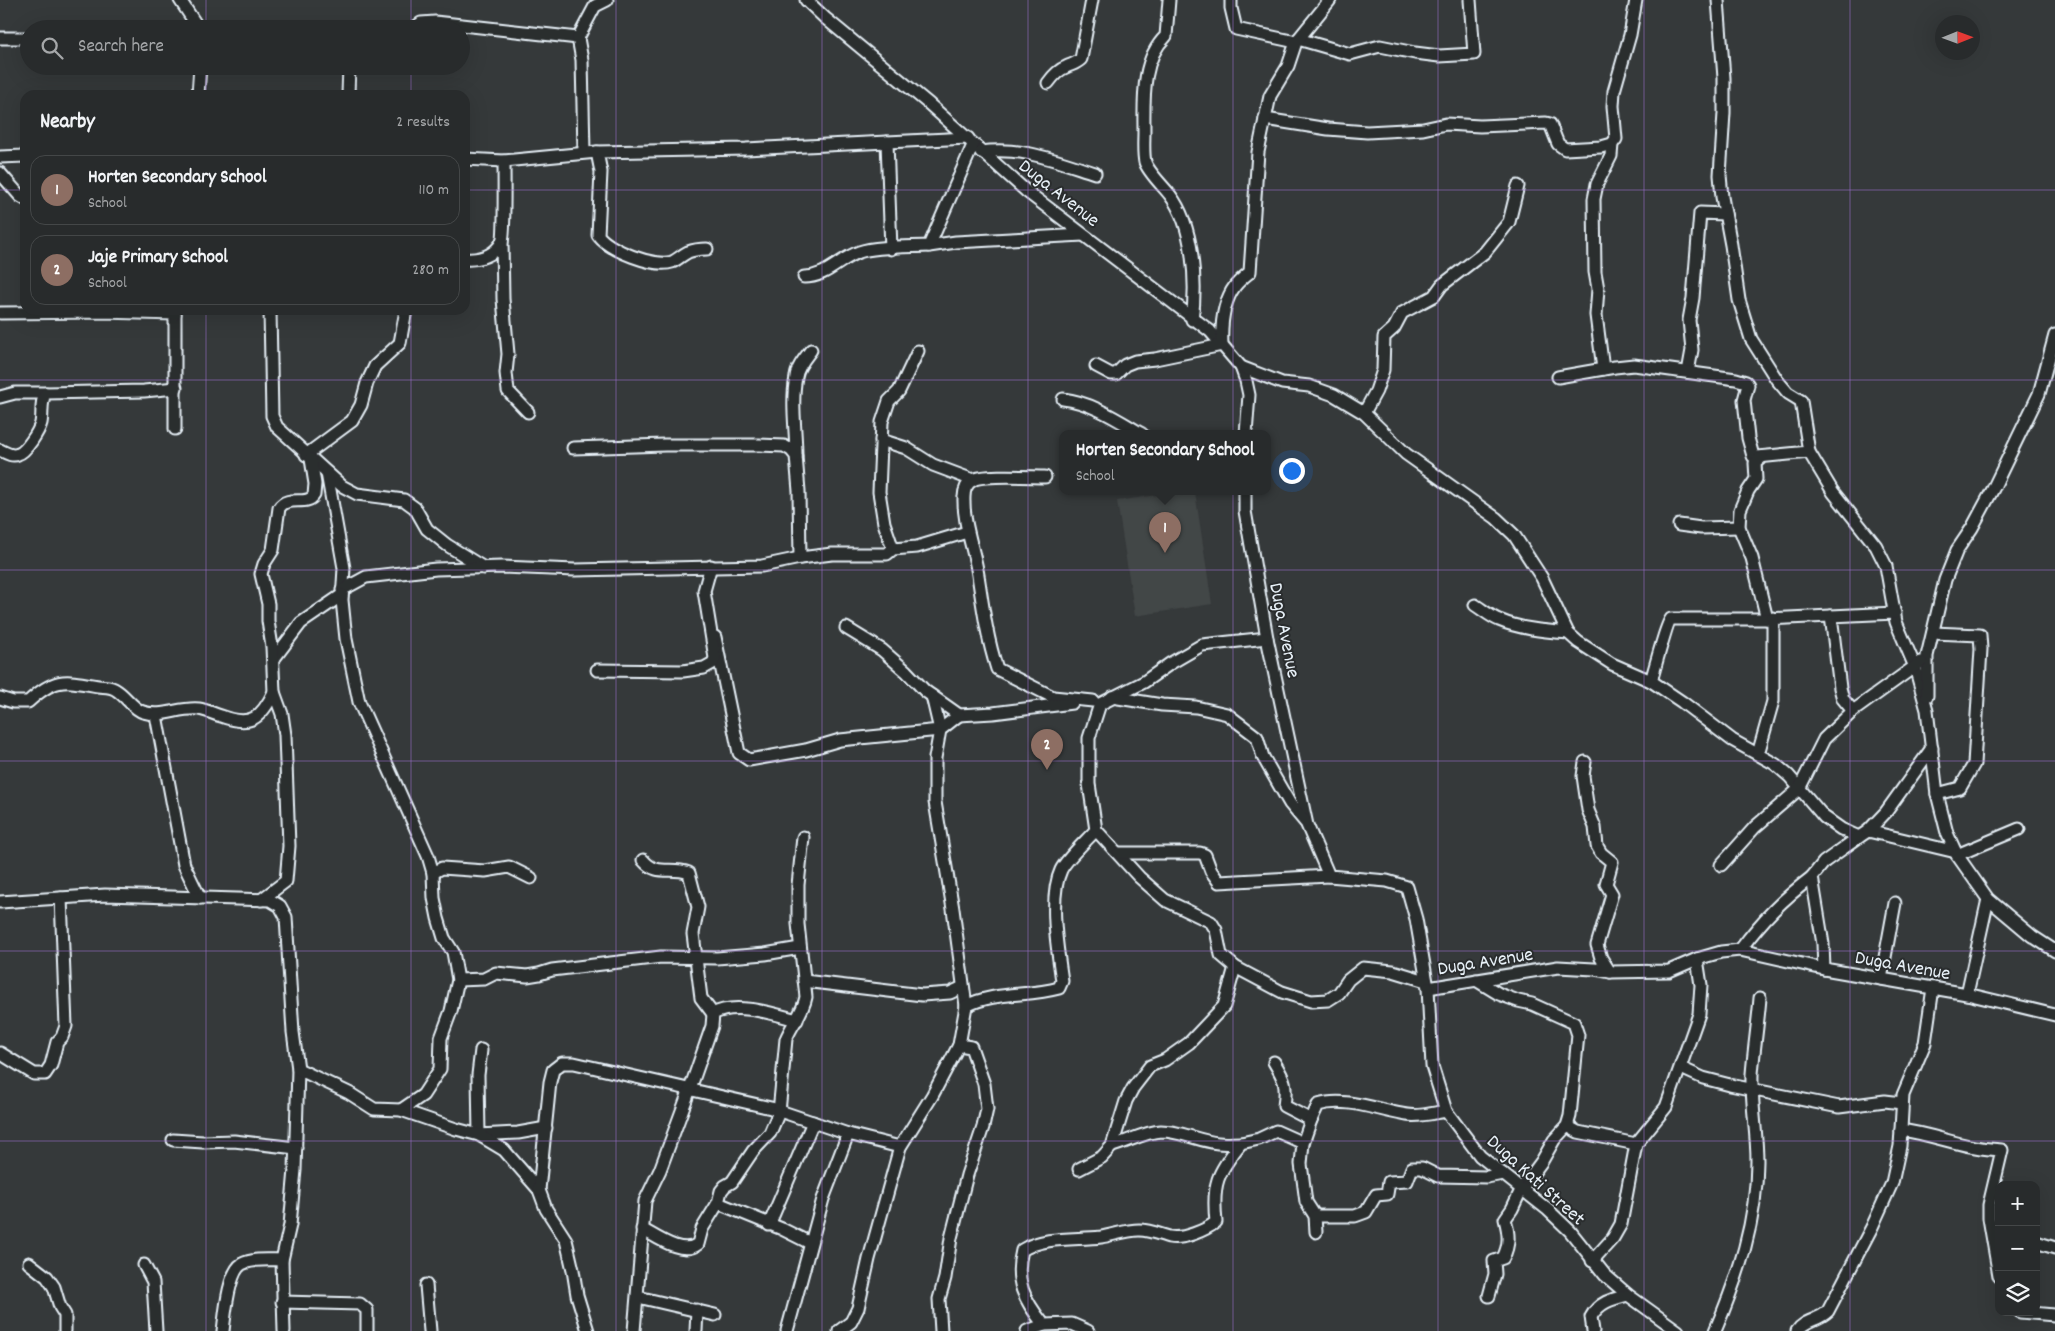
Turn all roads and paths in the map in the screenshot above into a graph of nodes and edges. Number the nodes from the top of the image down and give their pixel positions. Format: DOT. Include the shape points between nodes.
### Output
graph roads {
  1 [pos="180,0"];
  2 [pos="607,0"];
  3 [pos="806,0"];
  4 [pos="1092,0"];
  5 [pos="1170,0"];
  6 [pos="1231,0"];
  7 [pos="1330,0"];
  8 [pos="1470,0"];
  9 [pos="1636,0"];
  10 [pos="1718,0"];
  11 [pos="595,3"];
  12 [pos="193,20"];
  13 [pos="470,26"];
  14 [pos="0,38"];
  15 [pos="20,38"];
  16 [pos="578,38"];
  17 [pos="1297,40"];
  18 [pos="199,75"];
  19 [pos="349,75"];
  20 [pos="1048,83"];
  21 [pos="198,90"];
  22 [pos="348,90"];
  23 [pos="1265,119"];
  24 [pos="887,142"];
  25 [pos="1612,144"];
  26 [pos="974,145"];
  27 [pos="584,152"];
  28 [pos="596,152"];
  29 [pos="20,156"];
  30 [pos="0,157"];
  31 [pos="470,160"];
  32 [pos="504,161"];
  33 [pos="0,173"];
  34 [pos="1095,173"];
  35 [pos="1518,186"];
  36 [pos="20,196"];
  37 [pos="1725,214"];
  38 [pos="1083,235"];
  39 [pos="502,241"];
  40 [pos="929,246"];
  41 [pos="707,248"];
  42 [pos="891,248"];
  43 [pos="470,259"];
  44 [pos="804,277"];
  45 [pos="0,313"];
  46 [pos="20,313"];
  47 [pos="175,315"];
  48 [pos="270,315"];
  49 [pos="405,315"];
  50 [pos="1192,320"];
  51 [pos="2055,336"];
  52 [pos="1222,345"];
  53 [pos="811,350"];
  54 [pos="918,350"];
  55 [pos="1096,366"];
  56 [pos="1241,367"];
  57 [pos="1604,369"];
  58 [pos="1688,372"];
  59 [pos="1558,376"];
  60 [pos="176,388"];
  61 [pos="46,393"];
  62 [pos="0,397"];
  63 [pos="1063,398"];
  64 [pos="528,412"];
  65 [pos="1364,413"];
  66 [pos="175,429"];
  67 [pos="1135,430"];
  68 [pos="1246,430"];
  69 [pos="881,440"];
  70 [pos="573,448"];
  71 [pos="0,450"];
  72 [pos="1809,452"];
  73 [pos="796,456"];
  74 [pos="309,457"];
  75 [pos="1762,457"];
  76 [pos="327,473"];
  77 [pos="1045,477"];
  78 [pos="973,480"];
  79 [pos="1245,495"];
  80 [pos="1679,525"];
  81 [pos="1738,527"];
  82 [pos="968,532"];
  83 [pos="893,549"];
  84 [pos="800,558"];
  85 [pos="711,566"];
  86 [pos="484,568"];
  87 [pos="342,593"];
  88 [pos="1475,605"];
  89 [pos="1895,613"];
  90 [pos="1830,616"];
  91 [pos="1770,618"];
  92 [pos="846,628"];
  93 [pos="1568,633"];
  94 [pos="1933,633"];
  95 [pos="715,637"];
  96 [pos="1267,638"];
  97 [pos="1927,656"];
  98 [pos="273,660"];
  99 [pos="1915,667"];
  100 [pos="597,670"];
  101 [pos="1651,681"];
  102 [pos="274,692"];
  103 [pos="932,696"];
  104 [pos="1112,697"];
  105 [pos="0,698"];
  106 [pos="1097,702"];
  107 [pos="1927,710"];
  108 [pos="1854,711"];
  109 [pos="156,715"];
  110 [pos="958,715"];
  111 [pos="940,730"];
  112 [pos="1932,748"];
  113 [pos="1758,754"];
  114 [pos="1585,762"];
  115 [pos="1799,789"];
  116 [pos="1937,794"];
  117 [pos="1307,825"];
  118 [pos="2019,829"];
  119 [pos="1096,830"];
  120 [pos="1863,834"];
  121 [pos="803,837"];
  122 [pos="1119,853"];
  123 [pos="1956,854"];
  124 [pos="643,860"];
  125 [pos="1721,865"];
  126 [pos="433,873"];
  127 [pos="1329,876"];
  128 [pos="1812,877"];
  129 [pos="531,878"];
  130 [pos="61,898"];
  131 [pos="200,898"];
  132 [pos="261,900"];
  133 [pos="1988,900"];
  134 [pos="0,902"];
  135 [pos="1895,903"];
  136 [pos="800,948"];
  137 [pos="1740,950"];
  138 [pos="2055,951"];
  139 [pos="696,958"];
  140 [pos="1697,959"];
  141 [pos="1235,967"];
  142 [pos="1824,969"];
  143 [pos="1610,972"];
  144 [pos="1881,979"];
  145 [pos="458,980"];
  146 [pos="1476,980"];
  147 [pos="804,982"];
  148 [pos="1427,984"];
  149 [pos="963,987"];
  150 [pos="1933,988"];
  151 [pos="1966,994"];
  152 [pos="1760,998"];
  153 [pos="966,1006"];
  154 [pos="713,1014"];
  155 [pos="2055,1015"];
  156 [pos="796,1020"];
  157 [pos="959,1045"];
  158 [pos="481,1050"];
  159 [pos="0,1053"];
  160 [pos="1274,1062"];
  161 [pos="1681,1068"];
  162 [pos="298,1069"];
  163 [pos="690,1089"];
  164 [pos="1754,1089"];
  165 [pos="1902,1104"];
  166 [pos="401,1110"];
  167 [pos="1446,1110"];
  168 [pos="779,1112"];
  169 [pos="1311,1120"];
  170 [pos="812,1122"];
  171 [pos="1567,1126"];
  172 [pos="546,1128"];
  173 [pos="1901,1130"];
  174 [pos="480,1134"];
  175 [pos="848,1134"];
  176 [pos="173,1140"];
  177 [pos="1241,1143"];
  178 [pos="1303,1143"];
  179 [pos="1636,1144"];
  180 [pos="1112,1146"];
  181 [pos="900,1147"];
  182 [pos="296,1148"];
  183 [pos="1078,1168"];
  184 [pos="1503,1174"];
  185 [pos="1522,1188"];
  186 [pos="539,1190"];
  187 [pos="718,1203"];
  188 [pos="1315,1216"];
  189 [pos="769,1225"];
  190 [pos="642,1229"];
  191 [pos="1316,1232"];
  192 [pos="1995,1236"];
  193 [pos="810,1243"];
  194 [pos="2040,1243"];
  195 [pos="2055,1248"];
  196 [pos="282,1260"];
  197 [pos="1592,1261"];
  198 [pos="29,1263"];
  199 [pos="144,1265"];
  200 [pos="426,1286"];
  201 [pos="1628,1295"];
  202 [pos="1489,1296"];
  203 [pos="638,1297"];
  204 [pos="282,1302"];
  205 [pos="697,1310"];
  206 [pos="2040,1314"];
  207 [pos="715,1315"];
  208 [pos="2055,1316"];
  209 [pos="1044,1325"];
  210 [pos="1591,1330"];
  211 [pos="66,1331"];
  212 [pos="156,1331"];
  213 [pos="223,1331"];
  214 [pos="284,1331"];
  215 [pos="367,1331"];
  216 [pos="430,1331"];
  217 [pos="588,1331"];
  218 [pos="634,1331"];
  219 [pos="696,1331"];
  220 [pos="787,1331"];
  221 [pos="839,1331"];
  222 [pos="941,1331"];
  223 [pos="1027,1331"];
  224 [pos="1088,1331"];
  225 [pos="1678,1331"];
  226 [pos="1715,1331"];
  227 [pos="1797,1331"];
  1 -- 12 [label="street"];
  2 -- 11 [label="street"];
  3 -- 26 [label="street, Duga Avenue"];
  4 -- 20 [label="street" via="1080,60 1055,74"];
  5 -- 50 [label="street" via="1166,36 1157,45 1144,85 1144,151 1145,164 1170,196 1184,221 1193,264 1195,297"];
  6 -- 17 [label="street" via="1236,30"];
  7 -- 17 [label="street"];
  8 -- 17 [label="street" via="1474,54 1439,56 1380,46 1350,54"];
  9 -- 25 [label="street" via="1614,91 1616,139"];
  10 -- 37 [label="street" via="1724,113 1720,175"];
  11 -- 16 [label="street"];
  13 -- 16 [label="street"];
  14 -- 15 [label="street"];
  16 -- 27 [label="street" via="583,77"];
  17 -- 23 [label="street" via="1288,66 1270,96"];
  18 -- 21 [label="street"];
  19 -- 22 [label="street"];
  23 -- 25 [label="street" via="1367,132 1423,129 1446,124 1546,123 1550,124 1558,144 1564,149"];
  23 -- 52 [label="street" via="1258,152 1250,272 1235,286 1225,309"];
  24 -- 26 [label="street"];
  24 -- 28 [label="street"];
  24 -- 42 [label="street"];
  25 -- 57 [label="street" via="1611,156 1597,184 1594,199 1596,315"];
  26 -- 34 [label="street" via="1015,150"];
  26 -- 38 [label="street, Duga Avenue"];
  26 -- 40 [label="street"];
  27 -- 28 [label="street"];
  27 -- 32 [label="street"];
  28 -- 41 [label="street" via="600,172 598,235 602,240 626,254 662,264 690,251"];
  29 -- 30 [label="street"];
  31 -- 32 [label="street"];
  32 -- 39 [label="street"];
  33 -- 36 [label="street"];
  35 -- 65 [label="street" via="1509,222 1485,252 1442,285 1434,296 1402,313 1394,328 1384,337 1383,370"];
  37 -- 58 [label="street" via="1700,213 1689,320 1692,350"];
  37 -- 72 [label="street" via="1739,300 1751,339 1777,380 1800,401"];
  38 -- 40 [label="street"];
  38 -- 50 [label="street, Duga Avenue"];
  39 -- 43 [label="street" via="494,252 483,258"];
  39 -- 64 [label="street" via="508,391"];
  40 -- 42 [label="street"];
  42 -- 44 [label="street" via="859,252 822,274"];
  45 -- 46 [label="street"];
  47 -- 60 [label="street"];
  48 -- 74 [label="street" via="272,416 277,427"];
  49 -- 74 [label="street" via="400,343 375,366 352,421"];
  50 -- 52 [label="street, Duga Avenue" via="1210,331"];
  51 -- 94 [label="street" via="2039,394 1993,489 1957,550 1945,580"];
  52 -- 55 [label="street" via="1135,361 1116,374"];
  52 -- 56 [label="street, Duga Avenue"];
  53 -- 73 [label="street" via="796,376 793,404"];
  54 -- 69 [label="street" via="899,391 888,401"];
  56 -- 65 [label="street" via="1282,382 1309,386 1334,395"];
  56 -- 68 [label="street, Duga Avenue" via="1249,395"];
  57 -- 58 [label="street" via="1634,365"];
  57 -- 59 [label="street"];
  58 -- 75 [label="street" via="1746,382 1748,390 1744,400 1751,453"];
  60 -- 61 [label="street"];
  60 -- 66 [label="street"];
  61 -- 62 [label="street" via="15,393"];
  61 -- 71 [label="street" via="38,430 23,451 17,455"];
  63 -- 67 [label="street" via="1100,411"];
  65 -- 93 [label="street" via="1406,454 1496,518 1514,535 1542,578"];
  69 -- 78 [label="street" via="906,448 934,465"];
  69 -- 83 [label="street" via="879,492 884,524"];
  70 -- 73 [label="street" via="759,445 784,446"];
  72 -- 75 [label="street"];
  72 -- 89 [label="street" via="1833,492 1876,546 1886,566"];
  73 -- 84 [label="street"];
  74 -- 76 [label="street"];
  74 -- 98 [label="street" via="314,495 309,500 282,503 273,550 261,574"];
  75 -- 81 [label="street" via="1755,463 1756,480 1740,510"];
  76 -- 86 [label="street" via="357,494 404,500 415,508 427,529"];
  76 -- 87 [label="street" via="344,568"];
  77 -- 78 [label="street"];
  78 -- 82 [label="street" via="964,496"];
  79 -- 96 [label="street, Duga Avenue"];
  80 -- 81 [label="street"];
  81 -- 91 [label="street" via="1752,558"];
  82 -- 83 [label="street" via="917,547"];
  82 -- 106 [label="street" via="989,644 997,669 1053,696"];
  83 -- 84 [label="street" via="887,554 832,554"];
  84 -- 85 [label="street" via="762,566"];
  85 -- 86 [label="street" via="575,570"];
  85 -- 100 [label="street" via="704,591 715,658 713,663 704,668 683,671"];
  86 -- 87 [label="street" via="436,569 366,577"];
  87 -- 98 [label="street" via="301,623"];
  87 -- 126 [label="street" via="346,639 359,702"];
  88 -- 93 [label="street" via="1497,620"];
  89 -- 90 [label="street"];
  89 -- 99 [label="street"];
  90 -- 91 [label="street"];
  90 -- 108 [label="street" via="1840,688 1843,699"];
  91 -- 101 [label="street" via="1671,619"];
  91 -- 113 [label="street" via="1773,701"];
  92 -- 103 [label="street" via="882,650"];
  93 -- 101 [label="street" via="1612,664"];
  94 -- 97 [label="street"];
  94 -- 116 [label="street" via="1980,635 1981,648 1974,764 1960,788"];
  95 -- 111 [label="street" via="739,753 749,760 840,740"];
  96 -- 104 [label="street" via="1202,645 1144,682"];
  96 -- 117 [label="street, Duga Avenue"];
  97 -- 99 [label="street"];
  97 -- 107 [label="street"];
  98 -- 102 [label="street"];
  99 -- 107 [label="street"];
  99 -- 108 [label="street"];
  101 -- 113 [label="street" via="1732,740"];
  102 -- 109 [label="street" via="262,713 248,720 235,722 201,709 181,709"];
  102 -- 132 [label="street" via="285,735 288,877"];
  103 -- 110 [label="street"];
  103 -- 111 [label="street"];
  104 -- 106 [label="street"];
  104 -- 117 [label="street" via="1227,714 1257,736 1263,757 1290,804"];
  105 -- 109 [label="street" via="28,702 54,683 82,682 114,688 140,711"];
  106 -- 110 [label="street"];
  106 -- 119 [label="street" via="1089,738 1089,784"];
  107 -- 112 [label="street"];
  108 -- 115 [label="street" via="1824,739"];
  109 -- 131 [label="street" via="184,865"];
  110 -- 111 [label="street"];
  111 -- 149 [label="street" via="935,758 935,802"];
  112 -- 116 [label="street"];
  112 -- 120 [label="street" via="1886,812"];
  113 -- 115 [label="street" via="1775,764"];
  114 -- 143 [label="street" via="1583,776 1597,846 1612,862 1606,884 1612,894 1597,945"];
  115 -- 120 [label="street" via="1824,817 1840,829"];
  115 -- 125 [label="street" via="1754,827"];
  116 -- 123 [label="street"];
  117 -- 127 [label="street, Duga Avenue"];
  118 -- 123 [label="street"];
  119 -- 122 [label="street"];
  119 -- 153 [label="street" via="1061,870 1055,922 1062,981 1059,988 986,998"];
  120 -- 123 [label="street"];
  120 -- 128 [label="street" via="1824,862"];
  121 -- 136 [label="street" via="798,885"];
  122 -- 127 [label="street" via="1200,853 1206,855 1219,882"];
  122 -- 141 [label="street" via="1165,900 1210,922 1216,930 1222,955"];
  123 -- 133 [label="street"];
  124 -- 139 [label="street" via="649,868 664,871 680,869 689,873 698,907 693,934"];
  126 -- 129 [label="street" via="442,868 485,871 509,867"];
  126 -- 145 [label="street" via="438,918 444,938 453,952"];
  127 -- 148 [label="street, Duga Avenue" via="1387,881 1407,887"];
  128 -- 137 [label="street" via="1760,923"];
  128 -- 142 [label="street"];
  130 -- 131 [label="street" via="105,895"];
  130 -- 134 [label="street"];
  130 -- 159 [label="street" via="66,1026 57,1042 51,1065 45,1074 34,1074"];
  131 -- 132 [label="street"];
  132 -- 162 [label="street" via="270,900 280,906 286,918"];
  133 -- 138 [label="street"];
  133 -- 151 [label="street"];
  135 -- 144 [label="street"];
  136 -- 139 [label="street" via="765,954"];
  136 -- 147 [label="street"];
  137 -- 140 [label="street, Duga Avenue"];
  137 -- 142 [label="street, Duga Avenue"];
  139 -- 145 [label="street" via="661,957 533,975 496,973 484,979"];
  139 -- 154 [label="street" via="701,998"];
  140 -- 143 [label="street, Duga Avenue" via="1669,971"];
  140 -- 161 [label="street" via="1701,985 1700,1014"];
  141 -- 148 [label="street" via="1282,992 1311,1001 1328,1000 1363,968 1393,971"];
  141 -- 180 [label="street" via="1224,1006 1189,1044 1150,1066 1133,1088"];
  142 -- 144 [label="street, Duga Avenue"];
  143 -- 146 [label="street, Duga Avenue" via="1558,967"];
  144 -- 150 [label="street, Duga Avenue"];
  145 -- 166 [label="street" via="441,1038 440,1069 423,1096"];
  146 -- 148 [label="street, Duga Avenue"];
  146 -- 171 [label="street" via="1499,994 1532,1004 1574,1023 1578,1034"];
  147 -- 149 [label="street" via="922,995"];
  147 -- 156 [label="street" via="804,1008"];
  148 -- 167 [label="street, Duga Kati Street" via="1432,1066"];
  149 -- 153 [label="street"];
  150 -- 151 [label="street, Duga Avenue"];
  150 -- 165 [label="street" via="1925,1043"];
  151 -- 155 [label="street, Duga Avenue"];
  152 -- 164 [label="street" via="1752,1076"];
  153 -- 157 [label="street"];
  154 -- 156 [label="street" via="720,1010 759,1010"];
  154 -- 163 [label="street" via="712,1026"];
  156 -- 168 [label="street" via="786,1039"];
  157 -- 181 [label="street"];
  157 -- 222 [label="street" via="971,1047 974,1053 984,1084 986,1109 951,1238 939,1299"];
  158 -- 174 [label="street" via="478,1075"];
  160 -- 169 [label="street" via="1287,1088 1284,1106"];
  161 -- 164 [label="street" via="1703,1078"];
  161 -- 179 [label="street" via="1666,1108"];
  162 -- 166 [label="street" via="349,1093 374,1109"];
  162 -- 182 [label="street"];
  163 -- 168 [label="street"];
  163 -- 172 [label="street" via="562,1063 554,1070 550,1082"];
  163 -- 190 [label="street" via="645,1201"];
  164 -- 165 [label="street" via="1838,1107 1885,1101"];
  164 -- 226 [label="street" via="1757,1161 1750,1228 1735,1283"];
  165 -- 173 [label="street"];
  166 -- 174 [label="street"];
  167 -- 169 [label="street" via="1408,1116 1369,1106 1326,1102 1318,1105"];
  167 -- 184 [label="street, Duga Kati Street" via="1480,1156"];
  168 -- 170 [label="street"];
  168 -- 187 [label="street" via="770,1133 732,1182 725,1186"];
  169 -- 178 [label="street"];
  170 -- 175 [label="street"];
  170 -- 189 [label="street"];
  171 -- 179 [label="street" via="1578,1132"];
  171 -- 185 [label="street"];
  172 -- 174 [label="street"];
  172 -- 186 [label="street"];
  173 -- 192 [label="street" via="1924,1133 1963,1146 2002,1150 1989,1205"];
  173 -- 227 [label="street" via="1892,1183 1872,1227 1828,1311 1821,1318 1803,1323"];
  174 -- 186 [label="street" via="504,1150"];
  175 -- 181 [label="street"];
  175 -- 193 [label="street"];
  176 -- 182 [label="street"];
  177 -- 178 [label="street" via="1276,1132"];
  177 -- 180 [label="street" via="1217,1143 1160,1131"];
  177 -- 209 [label="street" via="1215,1186 1216,1222 1208,1228 1171,1237 1138,1230 1048,1241 1022,1250 1018,1267 1021,1288"];
  178 -- 188 [label="street" via="1301,1164 1306,1202"];
  179 -- 197 [label="street" via="1621,1224 1614,1238"];
  180 -- 183 [label="street" via="1102,1157"];
  181 -- 221 [label="street" via="858,1308 851,1322"];
  182 -- 196 [label="street" via="290,1224"];
  184 -- 185 [label="street, Duga Kati Street"];
  184 -- 188 [label="street" via="1487,1177 1438,1176 1422,1168 1412,1168 1407,1181 1389,1182 1387,1194 1376,1195 1366,1212 1355,1216"];
  185 -- 197 [label="street, Duga Kati Street" via="1570,1231"];
  185 -- 202 [label="street" via="1505,1219 1509,1232 1508,1247 1503,1258 1494,1261 1495,1274"];
  186 -- 217 [label="street" via="546,1209 566,1240"];
  187 -- 189 [label="street"];
  187 -- 190 [label="street" via="704,1223 698,1244 691,1248 677,1247"];
  188 -- 191 [label="street"];
  189 -- 193 [label="street"];
  190 -- 203 [label="street"];
  193 -- 220 [label="street"];
  194 -- 195 [label="street"];
  196 -- 204 [label="street"];
  196 -- 213 [label="street" via="242,1264 233,1275"];
  197 -- 201 [label="street, Duga Kati Street"];
  198 -- 211 [label="street" via="47,1276 54,1287 65,1315"];
  199 -- 212 [label="street" via="153,1282"];
  200 -- 216 [label="street"];
  201 -- 210 [label="street" via="1599,1305 1591,1317"];
  201 -- 225 [label="street, Duga Kati Street"];
  203 -- 205 [label="street"];
  203 -- 218 [label="street"];
  204 -- 214 [label="street"];
  204 -- 215 [label="street" via="360,1304 367,1310"];
  205 -- 207 [label="street"];
  205 -- 219 [label="street"];
  206 -- 208 [label="street"];
  209 -- 223 [label="street"];
  209 -- 224 [label="street" via="1072,1324"];
}
